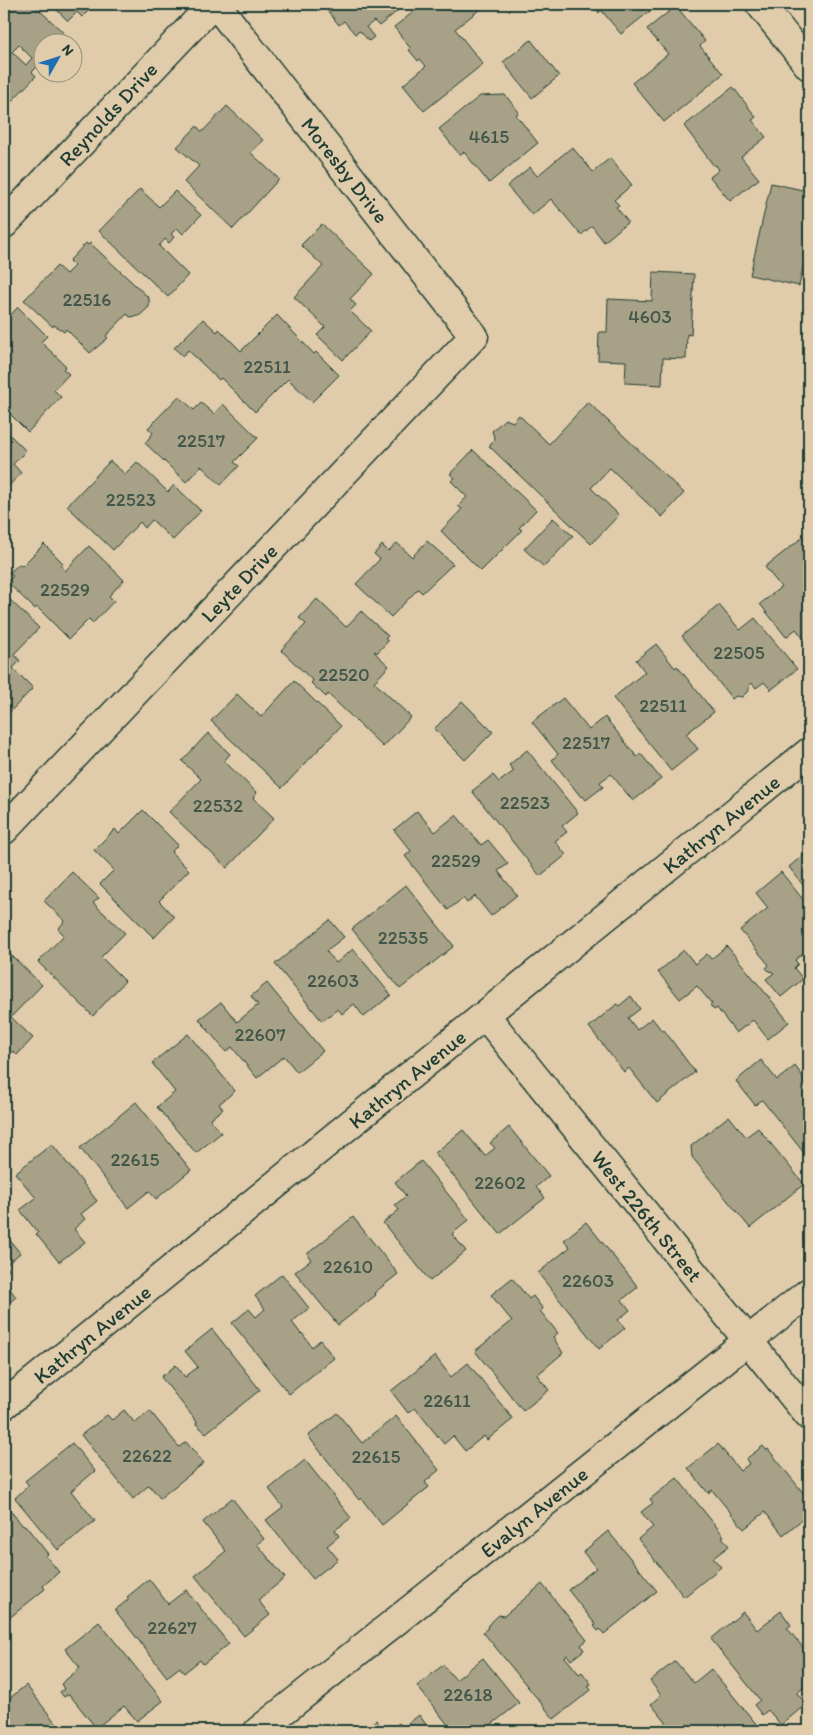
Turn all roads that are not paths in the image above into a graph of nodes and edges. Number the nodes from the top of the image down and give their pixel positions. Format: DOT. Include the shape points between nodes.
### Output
graph roads {
  1 [pos="215,4"];
  2 [pos="760,4"];
  3 [pos="809,66"];
  4 [pos="4,224"];
  5 [pos="474,336"];
  6 [pos="809,752"];
  7 [pos="4,830"];
  8 [pos="485,1015"];
  9 [pos="809,1292"];
  10 [pos="748,1341"];
  11 [pos="4,1405"];
  12 [pos="809,1416"];
  13 [pos="258,1731"];
  1 -- 4 [label="street, Reynolds Drive"];
  1 -- 5 [label="street, Moresby Drive"];
  2 -- 3 [label="street"];
  5 -- 7 [label="street, Leyte Drive"];
  6 -- 8 [label="street, Kathryn Avenue"];
  8 -- 10 [label="street, West 226th Street"];
  8 -- 11 [label="street, Kathryn Avenue"];
  9 -- 10 [label="street, Evalyn Avenue"];
  10 -- 12 [label="street, West 226th Street"];
  10 -- 13 [label="street, Evalyn Avenue"];
}
